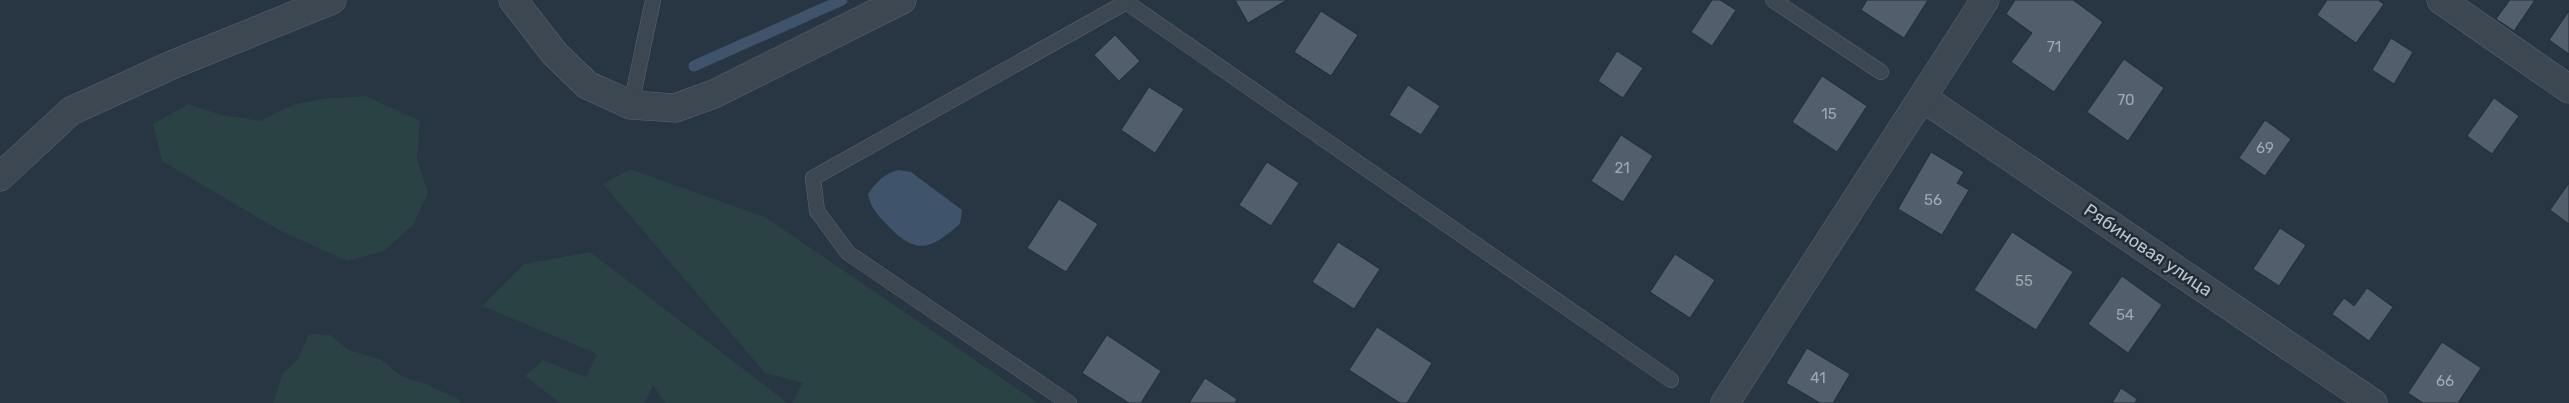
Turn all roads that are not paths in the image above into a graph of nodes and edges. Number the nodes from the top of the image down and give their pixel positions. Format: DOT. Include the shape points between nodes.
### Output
graph roads {
  1 [pos="332,0"];
  2 [pos="513,0"];
  3 [pos="653,0"];
  4 [pos="902,0"];
  5 [pos="1773,0"];
  6 [pos="1984,0"];
  7 [pos="2441,0"];
  8 [pos="1128,1"];
  9 [pos="1881,72"];
  10 [pos="2569,89"];
  11 [pos="1923,98"];
  12 [pos="631,104"];
  13 [pos="0,178"];
  14 [pos="1671,380"];
  15 [pos="1069,403"];
  16 [pos="1725,403"];
  17 [pos="2373,403"];
  1 -- 13 [label="street" via="174,64 71,111"];
  2 -- 12 [label="street" via="555,54 587,85"];
  3 -- 12 [label="lane"];
  4 -- 12 [label="street" via="714,94 676,108"];
  5 -- 9 [label="lane"];
  6 -- 11 [label="street"];
  7 -- 10 [label="street"];
  8 -- 14 [label="lane"];
  8 -- 15 [label="lane" via="813,178 817,211 848,253"];
  11 -- 16 [label="street"];
  11 -- 17 [label="street, Рябиновая улица"];
}
